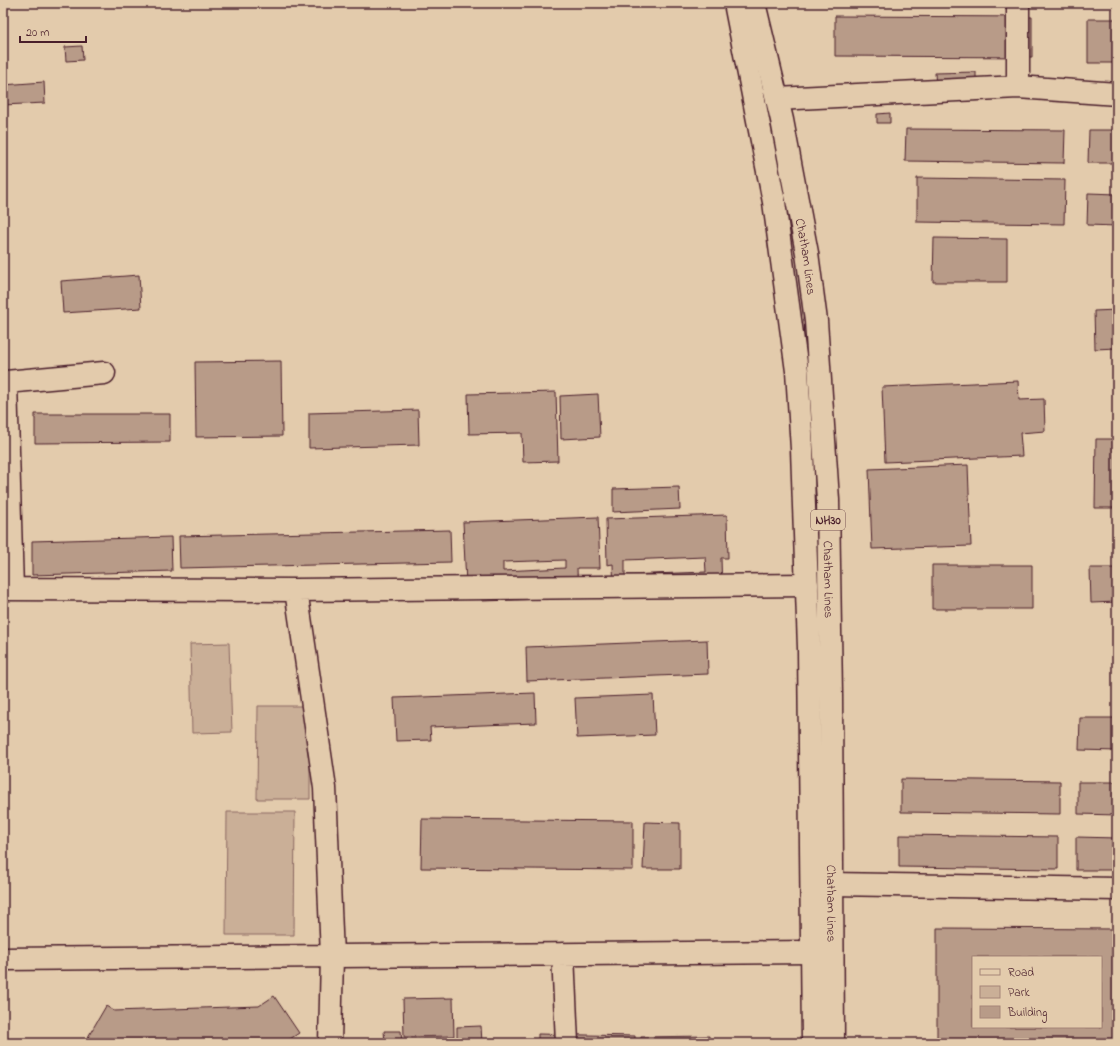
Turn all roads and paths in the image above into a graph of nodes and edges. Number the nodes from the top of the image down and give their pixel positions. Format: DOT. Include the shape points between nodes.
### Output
graph roads {
  1 [pos="734,3"];
  2 [pos="754,3"];
  3 [pos="1018,3"];
  4 [pos="1018,86"];
  5 [pos="1117,94"];
  6 [pos="777,99"];
  7 [pos="104,374"];
  8 [pos="5,382"];
  9 [pos="807,584"];
  10 [pos="7,589"];
  11 [pos="296,590"];
  12 [pos="832,884"];
  13 [pos="1117,889"];
  14 [pos="812,952"];
  15 [pos="563,954"];
  16 [pos="332,956"];
  17 [pos="3,959"];
  18 [pos="330,1043"];
  19 [pos="567,1043"];
  20 [pos="813,1043"];
  21 [pos="833,1043"];
  1 -- 9 [label="main road, Chatham Lines / NH30" via="774,202 797,371"];
  2 -- 6 [label="main road, Chatham Lines / NH30"];
  3 -- 4 [label="main road"];
  4 -- 5 [label="main road"];
  4 -- 6 [label="main road"];
  6 -- 12 [label="main road, Chatham Lines / NH30" via="807,253 816,321 828,500"];
  7 -- 8 [label="main road"];
  8 -- 10 [label="main road"];
  9 -- 11 [label="main road"];
  9 -- 14 [label="main road, Chatham Lines / NH30"];
  10 -- 11 [label="main road"];
  11 -- 16 [label="main road" via="325,788"];
  12 -- 13 [label="main road"];
  12 -- 21 [label="main road, Chatham Lines / NH30"];
  14 -- 15 [label="main road"];
  14 -- 20 [label="main road, Chatham Lines / NH30"];
  15 -- 16 [label="main road"];
  15 -- 19 [label="main road"];
  16 -- 17 [label="main road"];
  16 -- 18 [label="main road"];
}
